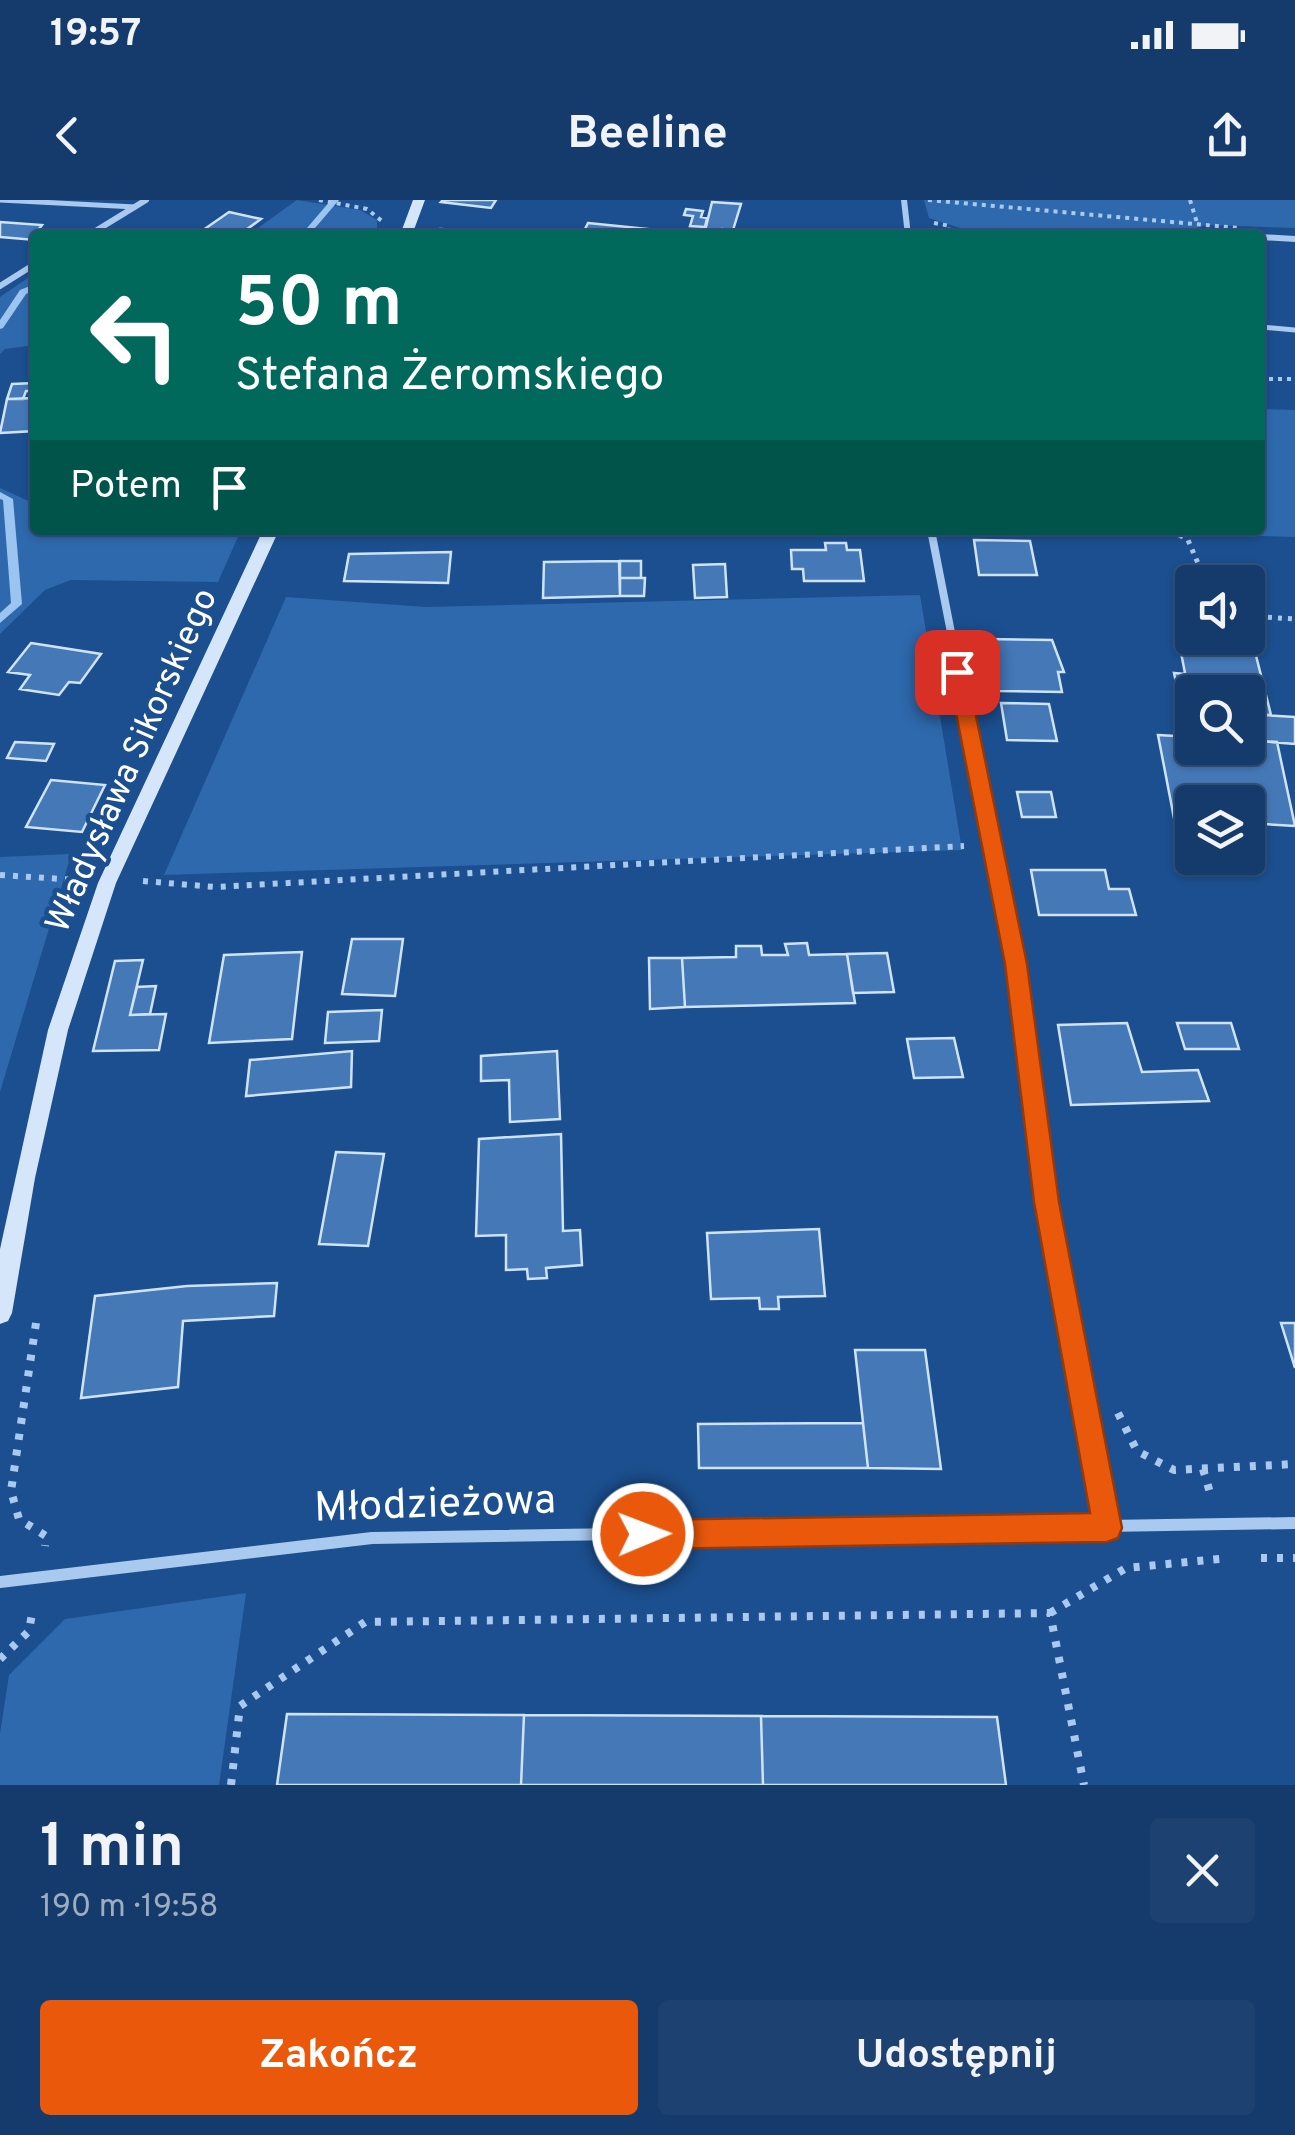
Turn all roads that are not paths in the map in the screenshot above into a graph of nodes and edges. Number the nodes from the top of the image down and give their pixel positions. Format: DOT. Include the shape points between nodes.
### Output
graph roads {
  1 [pos="0,200"];
  2 [pos="146,200"];
  3 [pos="414,200"];
  4 [pos="904,200"];
  5 [pos="136,207"];
  6 [pos="97,230"];
  7 [pos="407,230"];
  8 [pos="907,230"];
  9 [pos="1265,237"];
  10 [pos="1295,239"];
  11 [pos="30,267"];
  12 [pos="0,286"];
  13 [pos="1265,327"];
  14 [pos="1295,330"];
  15 [pos="269,535"];
  16 [pos="933,535"];
  17 [pos="0,1313"];
  18 [pos="1295,1523"];
  19 [pos="1107,1528"];
  20 [pos="0,1582"];
  1 -- 5 [label="lane"];
  2 -- 5 [label="street"];
  3 -- 7 [label="street"];
  4 -- 8 [label="street"];
  5 -- 6 [label="street"];
  9 -- 10 [label="street"];
  11 -- 12 [label="street"];
  13 -- 14 [label="lane"];
  15 -- 17 [label="street, Władysława Sikorskiego" via="107,883 58,1030"];
  16 -- 19 [label="street" via="1016,964 1046,1202"];
  18 -- 19 [label="street, Młodzieżowa"];
  19 -- 20 [label="street, Młodzieżowa" via="372,1538"];
}
